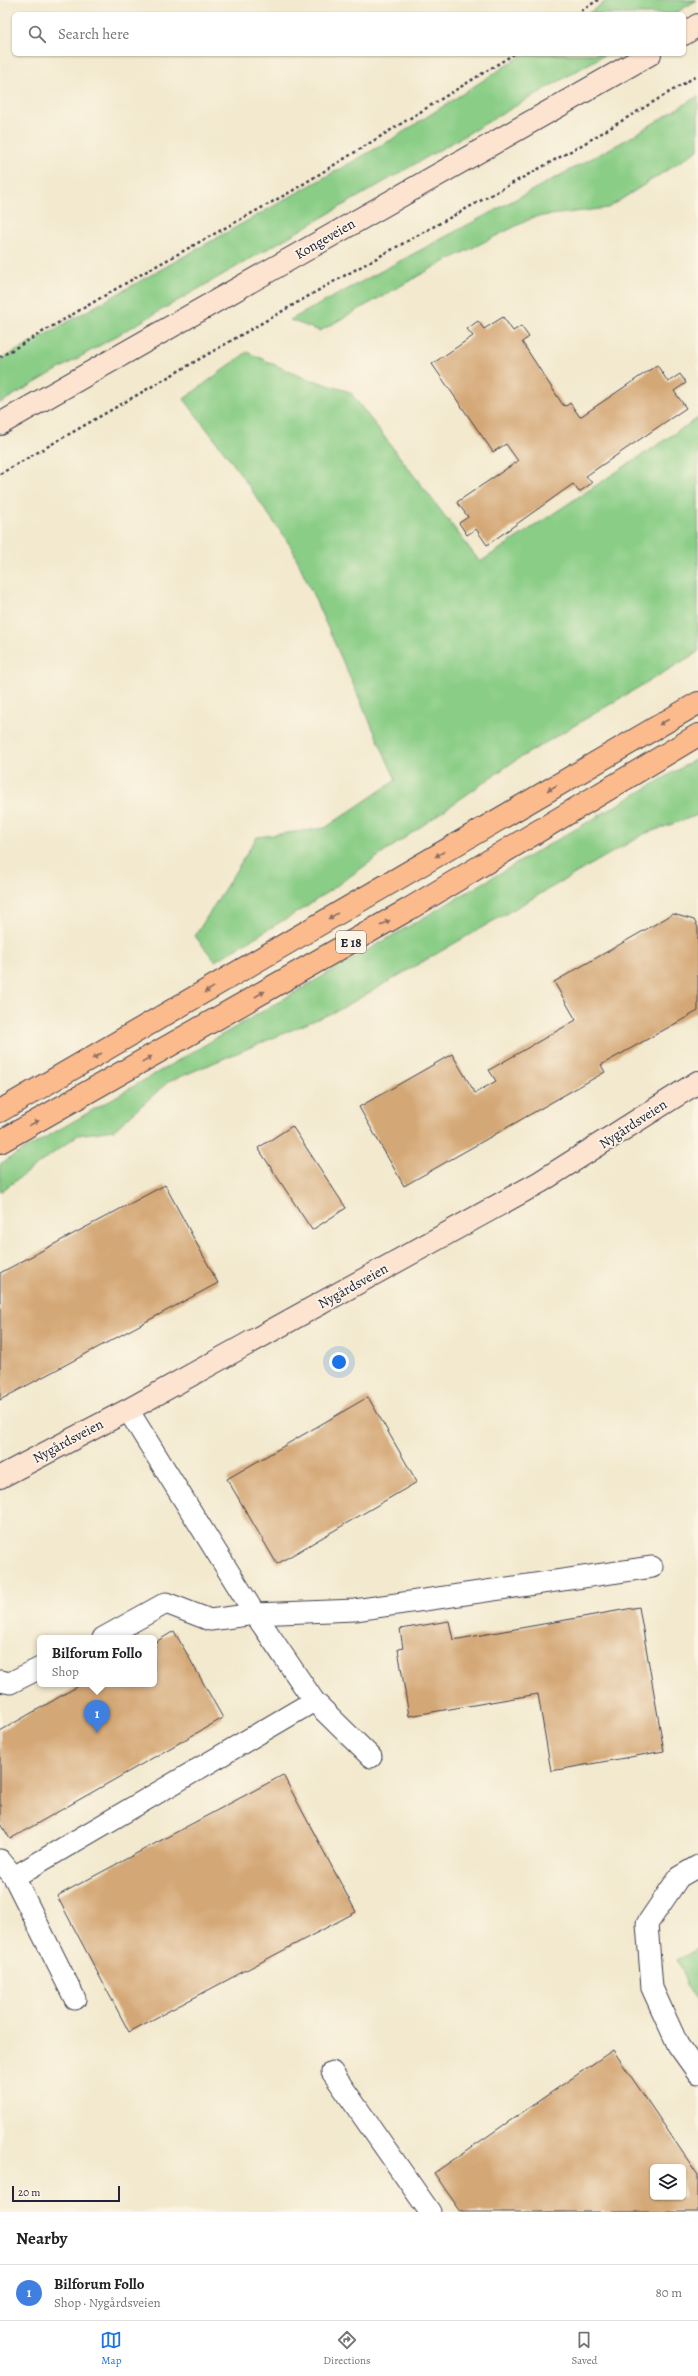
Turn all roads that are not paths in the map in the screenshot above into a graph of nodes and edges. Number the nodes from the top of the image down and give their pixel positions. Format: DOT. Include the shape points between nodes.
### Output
graph roads {
  1 [pos="698,26"];
  2 [pos="686,33"];
  3 [pos="646,56"];
  4 [pos="0,424"];
  5 [pos="698,702"];
  6 [pos="698,735"];
  7 [pos="698,1082"];
  8 [pos="0,1112"];
  9 [pos="0,1142"];
  10 [pos="128,1410"];
  11 [pos="0,1476"];
  12 [pos="652,1567"];
  13 [pos="255,1614"];
  14 [pos="108,1635"];
  15 [pos="37,1670"];
  16 [pos="0,1682"];
  17 [pos="314,1701"];
  18 [pos="371,1757"];
  19 [pos="0,1860"];
  20 [pos="698,1866"];
  21 [pos="14,1877"];
  22 [pos="75,1999"];
  23 [pos="332,2072"];
  24 [pos="698,2073"];
  25 [pos="430,2212"];
  1 -- 2 [label="street"];
  3 -- 4 [label="street, Kongeveien"];
  5 -- 8 [label="highway, E 18, one-way"];
  9 -- 6 [label="highway, E 18, one-way" via="408,910"];
  7 -- 10 [label="street, Nygårdsveien" via="540,1182"];
  10 -- 11 [label="street, Nygårdsveien"];
  10 -- 13 [label="lane"];
  12 -- 13 [label="lane" via="355,1610"];
  13 -- 14 [label="lane" via="210,1620 166,1603"];
  13 -- 17 [label="lane"];
  15 -- 16 [label="lane" via="10,1683"];
  17 -- 18 [label="lane"];
  17 -- 21 [label="lane"];
  19 -- 21 [label="lane"];
  20 -- 24 [label="lane" via="679,1877 648,1924 652,1988 678,2045"];
  21 -- 22 [label="lane"];
  23 -- 25 [label="lane"];
}
